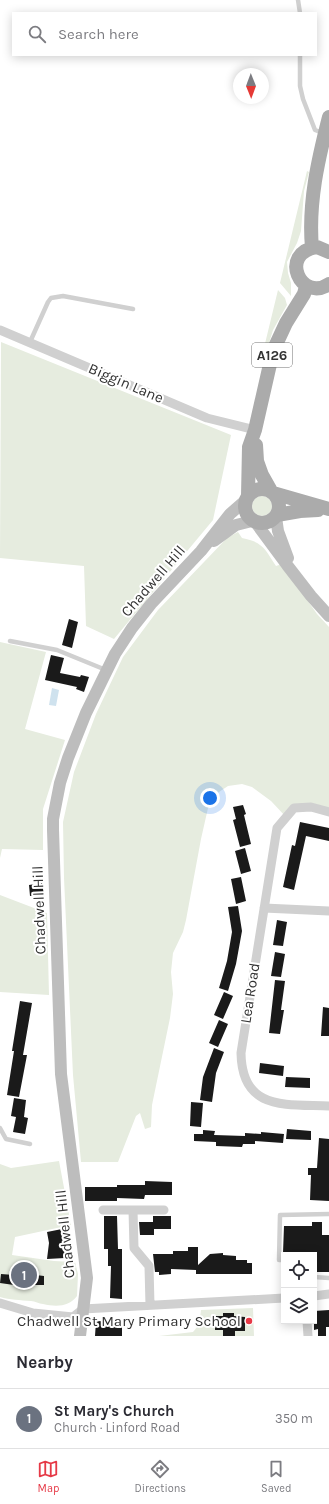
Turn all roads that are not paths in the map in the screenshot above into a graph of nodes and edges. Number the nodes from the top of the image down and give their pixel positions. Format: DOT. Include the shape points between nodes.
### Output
graph roads {
  1 [pos="298,0"];
  2 [pos="300,12"];
  3 [pos="300,56"];
  4 [pos="329,117"];
  5 [pos="325,134"];
  6 [pos="312,248"];
  7 [pos="329,252"];
  8 [pos="329,284"];
  9 [pos="306,286"];
  10 [pos="134,309"];
  11 [pos="0,330"];
  12 [pos="30,342"];
  13 [pos="254,430"];
  14 [pos="272,492"];
  15 [pos="247,498"];
  16 [pos="329,509"];
  17 [pos="276,516"];
  18 [pos="254,522"];
  19 [pos="201,551"];
  20 [pos="300,582"];
  21 [pos="329,616"];
  22 [pos="10,642"];
  23 [pos="106,670"];
  24 [pos="329,812"];
  25 [pos="264,908"];
  26 [pos="329,911"];
  27 [pos="329,1106"];
  28 [pos="0,1128"];
  29 [pos="30,1144"];
  30 [pos="103,1210"];
  31 [pos="133,1210"];
  32 [pos="164,1210"];
  33 [pos="329,1214"];
  34 [pos="281,1260"];
  35 [pos="317,1277"];
  36 [pos="329,1278"];
  37 [pos="329,1294"];
  38 [pos="317,1296"];
  39 [pos="281,1298"];
  40 [pos="0,1302"];
  41 [pos="150,1305"];
  42 [pos="83,1310"];
  43 [pos="307,1324"];
  44 [pos="80,1336"];
  45 [pos="308,1336"];
  1 -- 2 [label="lane"];
  3 -- 5 [label="lane" via="300,86 303,99 315,130"];
  4 -- 5 [label="main road"];
  5 -- 6 [label="main road" via="315,176 311,213"];
  6 -- 7 [label="main road" via="317,247"];
  6 -- 9 [label="main road" via="304,251 297,262 298,276"];
  8 -- 9 [label="main road" via="319,288"];
  9 -- 13 [label="main road, A126" via="273,351"];
  10 -- 12 [label="lane" via="59,296 51,298"];
  11 -- 12 [label="street, Biggin Lane"];
  12 -- 13 [label="street, Biggin Lane" via="207,418"];
  13 -- 14 [label="main road, A126" via="262,475"];
  13 -- 15 [label="main road, A126" via="249,447"];
  14 -- 15 [label="main road" via="259,489"];
  14 -- 16 [label="main road"];
  14 -- 17 [label="main road" via="279,503"];
  15 -- 18 [label="main road" via="245,510"];
  15 -- 19 [label="street, Chadwell Hill" via="230,514"];
  16 -- 17 [label="main road" via="300,510"];
  17 -- 18 [label="main road" via="266,523"];
  17 -- 20 [label="street" via="284,549"];
  18 -- 19 [label="street, Chadwell Hill" via="236,525"];
  18 -- 20 [label="street"];
  19 -- 23 [label="street, Chadwell Hill" via="151,604 132,628"];
  20 -- 21 [label="street"];
  22 -- 23 [label="lane" via="57,650"];
  23 -- 42 [label="street, Chadwell Hill" via="66,765 53,824 62,1074 87,1278"];
  24 -- 25 [label="street, Lea Road" via="311,807 294,808 277,828"];
  25 -- 26 [label="street"];
  25 -- 27 [label="street, Lea Road" via="241,1053 245,1079 257,1096 271,1102"];
  28 -- 29 [label="lane" via="6,1138"];
  30 -- 31 [label="street"];
  31 -- 32 [label="street"];
  31 -- 41 [label="street" via="134,1248 149,1266"];
  33 -- 34 [label="lane" via="280,1215"];
  35 -- 36 [label="lane"];
  37 -- 38 [label="street"];
  39 -- 41 [label="street"];
  40 -- 42 [label="street" via="33,1313 60,1317 73,1317"];
  41 -- 42 [label="street"];
  42 -- 44 [label="street, Chadwell Hill"];
  43 -- 45 [label="street"];
}
